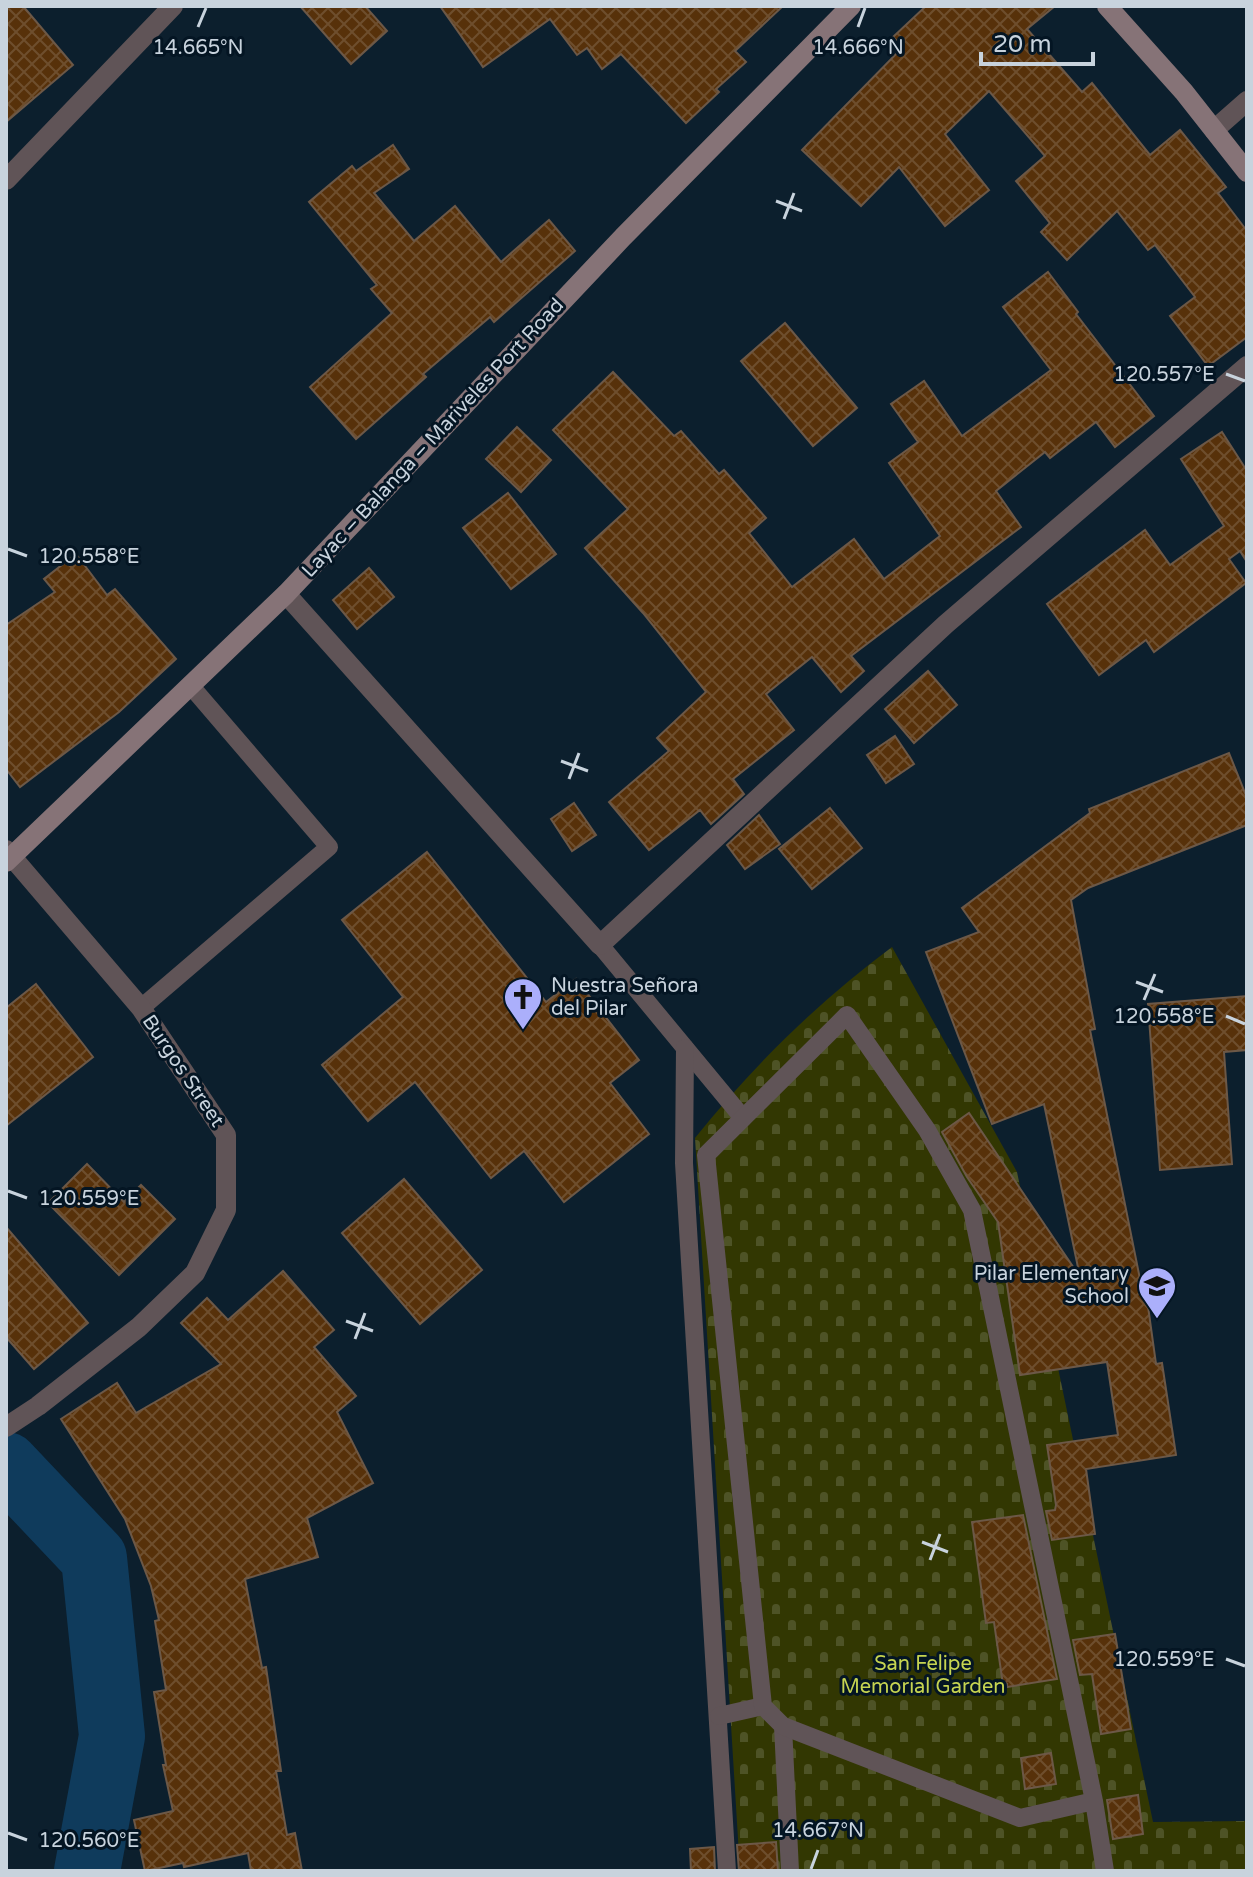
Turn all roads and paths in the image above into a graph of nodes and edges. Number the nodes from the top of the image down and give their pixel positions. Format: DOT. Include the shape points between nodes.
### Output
graph roads {
  1 [pos="173,6"];
  2 [pos="851,6"];
  3 [pos="1107,6"];
  4 [pos="1247,101"];
  5 [pos="1214,130"];
  6 [pos="1247,172"];
  7 [pos="6,180"];
  8 [pos="1247,366"];
  9 [pos="286,594"];
  10 [pos="190,685"];
  11 [pos="7,857"];
  12 [pos="600,945"];
  13 [pos="141,1008"];
  14 [pos="685,1048"];
  15 [pos="743,1118"];
  16 [pos="6,1427"];
  17 [pos="763,1706"];
  18 [pos="719,1716"];
  19 [pos="783,1726"];
  20 [pos="1094,1801"];
  21 [pos="727,1871"];
  22 [pos="790,1871"];
  23 [pos="1105,1871"];
  1 -- 7 [label="street"];
  2 -- 9 [label="main road, Layac – Balanga – Mariveles Port Road" via="623,237"];
  3 -- 5 [label="main road"];
  4 -- 5 [label="street"];
  5 -- 6 [label="main road"];
  8 -- 12 [label="street" via="946,624"];
  9 -- 10 [label="main road, Layac – Balanga – Mariveles Port Road"];
  9 -- 12 [label="street"];
  10 -- 11 [label="main road, Layac – Balanga – Mariveles Port Road"];
  10 -- 13 [label="lane" via="329,847"];
  11 -- 13 [label="street, Burgos Street"];
  12 -- 14 [label="lane"];
  13 -- 16 [label="street, Burgos Street" via="226,1135 226,1210 195,1273 139,1327"];
  14 -- 15 [label="lane"];
  14 -- 18 [label="lane" via="684,1163"];
  15 -- 17 [label="lane" via="706,1155"];
  15 -- 20 [label="lane" via="847,1015 927,1130 972,1210"];
  17 -- 18 [label="lane"];
  17 -- 19 [label="lane"];
  18 -- 21 [label="lane"];
  19 -- 20 [label="lane" via="1020,1818"];
  19 -- 22 [label="lane"];
  20 -- 23 [label="lane"];
}
